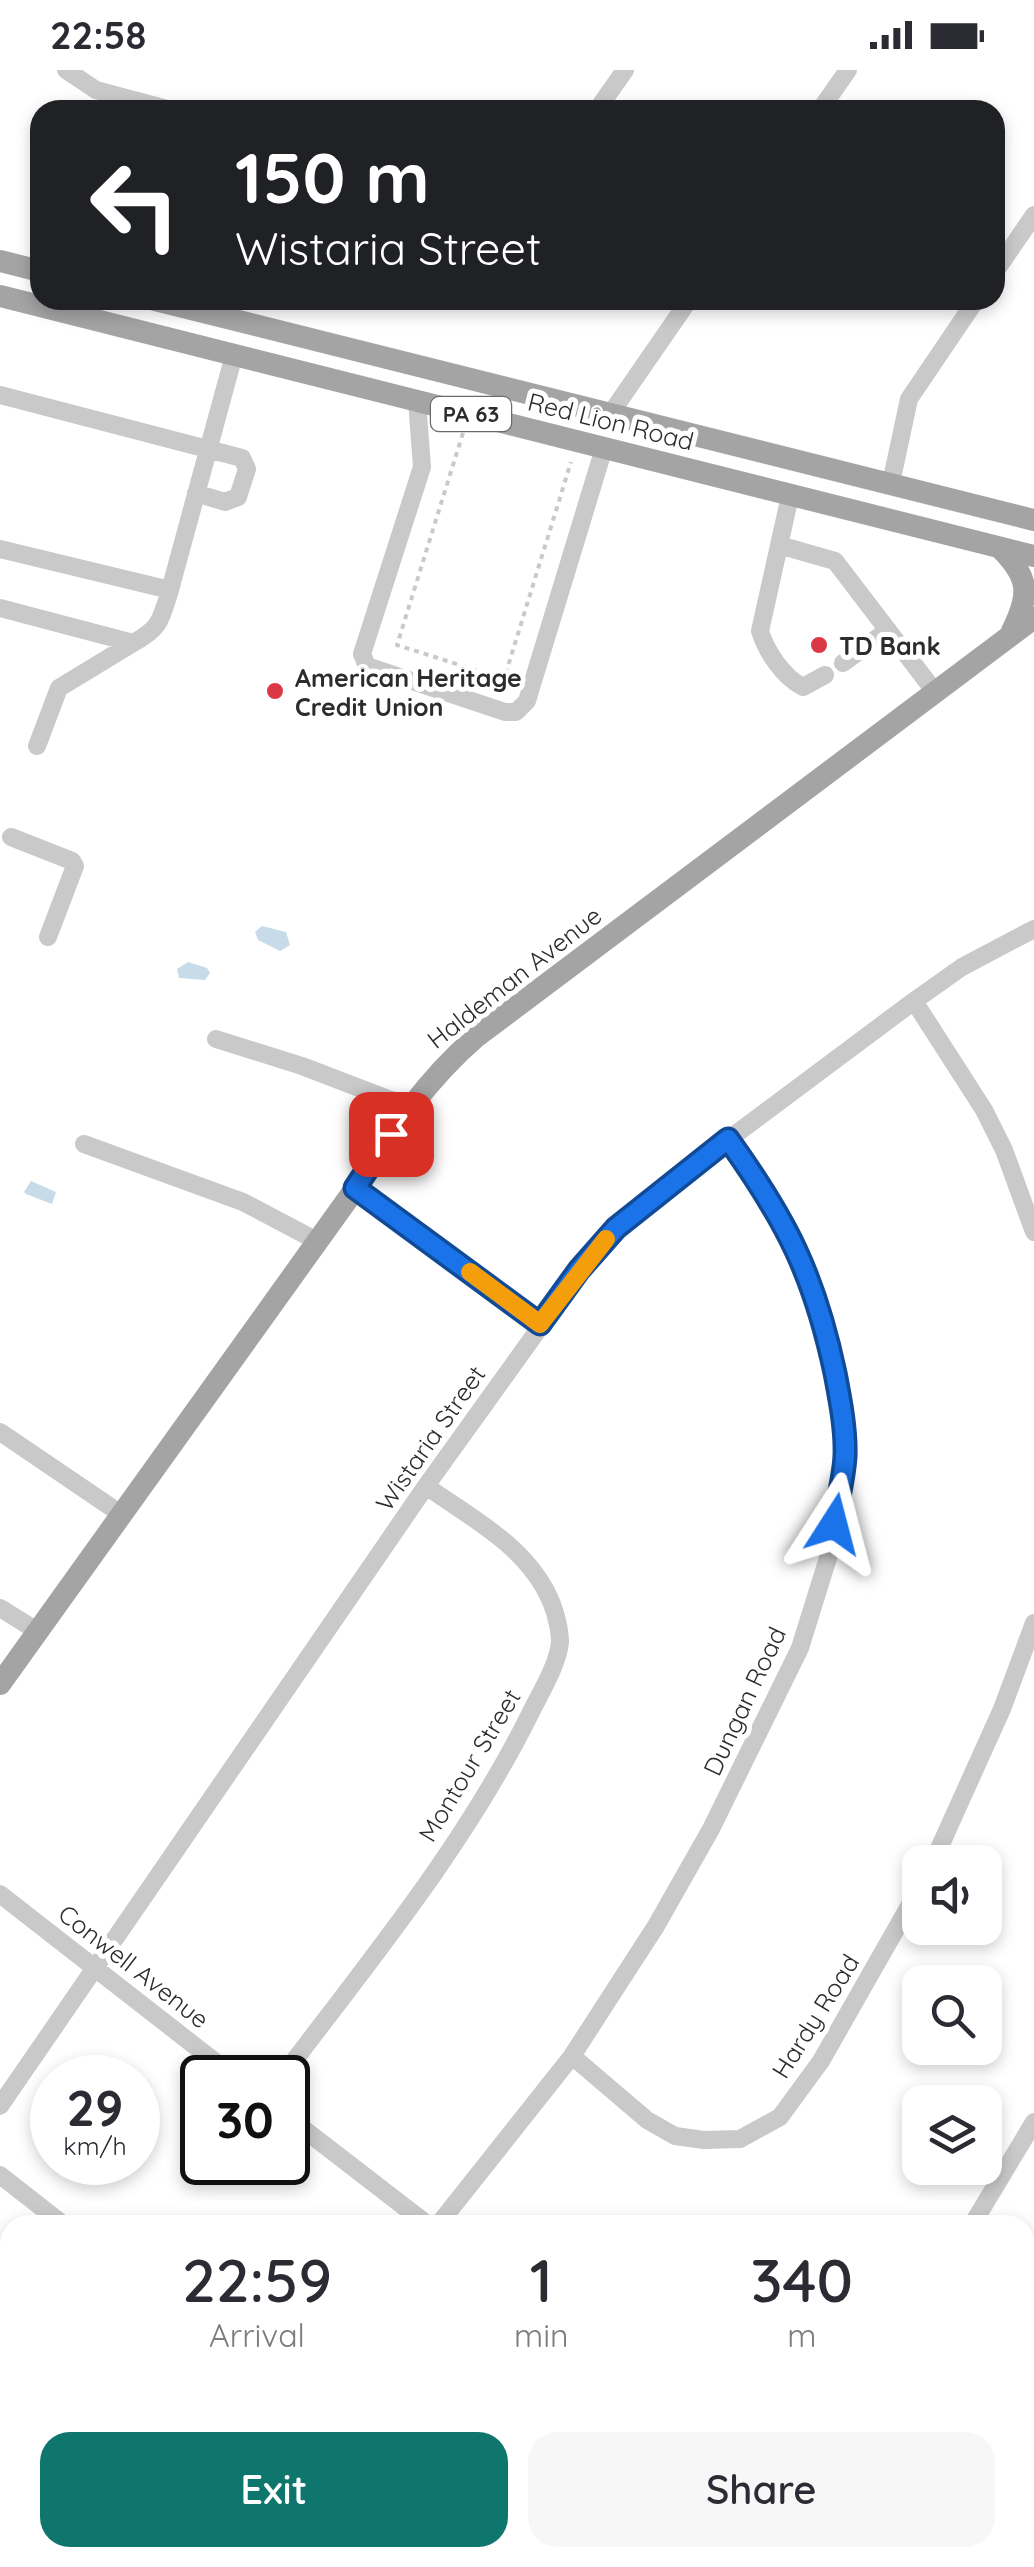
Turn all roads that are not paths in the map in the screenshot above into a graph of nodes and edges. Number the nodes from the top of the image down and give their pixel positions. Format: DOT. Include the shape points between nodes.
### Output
graph roads {
  1 [pos="66,70"];
  2 [pos="625,70"];
  3 [pos="848,70"];
  4 [pos="134,100"];
  5 [pos="604,100"];
  6 [pos="827,100"];
  7 [pos="1034,215"];
  8 [pos="1005,257"];
  9 [pos="0,261"];
  10 [pos="30,268"];
  11 [pos="0,296"];
  12 [pos="30,303"];
  13 [pos="56,310"];
  14 [pos="195,310"];
  15 [pos="682,310"];
  16 [pos="969,310"];
  17 [pos="234,354"];
  18 [pos="0,395"];
  19 [pos="417,400"];
  20 [pos="610,414"];
  21 [pos="604,448"];
  22 [pos="208,449"];
  23 [pos="892,484"];
  24 [pos="196,493"];
  25 [pos="790,496"];
  26 [pos="1034,520"];
  27 [pos="779,545"];
  28 [pos="998,546"];
  29 [pos="0,549"];
  30 [pos="1034,556"];
  31 [pos="170,590"];
  32 [pos="0,608"];
  33 [pos="1034,618"];
  34 [pos="888,630"];
  35 [pos="1010,636"];
  36 [pos="133,643"];
  37 [pos="843,663"];
  38 [pos="826,675"];
  39 [pos="935,692"];
  40 [pos="37,746"];
  41 [pos="11,837"];
  42 [pos="1034,930"];
  43 [pos="48,937"];
  44 [pos="914,1001"];
  45 [pos="216,1039"];
  46 [pos="409,1107"];
  47 [pos="728,1139"];
  48 [pos="84,1144"];
  49 [pos="355,1188"];
  50 [pos="1034,1232"];
  51 [pos="317,1241"];
  52 [pos="540,1324"];
  53 [pos="0,1432"];
  54 [pos="426,1486"];
  55 [pos="121,1514"];
  56 [pos="0,1608"];
  57 [pos="1034,1623"];
  58 [pos="37,1630"];
  59 [pos="0,1684"];
  60 [pos="941,1845"];
  61 [pos="0,1894"];
  62 [pos="902,1919"];
  63 [pos="95,1966"];
  64 [pos="207,2055"];
  65 [pos="298,2055"];
  66 [pos="572,2056"];
  67 [pos="0,2106"];
  68 [pos="1034,2122"];
  69 [pos="310,2134"];
  70 [pos="0,2175"];
  71 [pos="51,2215"];
  72 [pos="415,2215"];
  73 [pos="446,2215"];
  74 [pos="978,2215"];
  1 -- 4 [label="street" via="96,90"];
  2 -- 5 [label="street"];
  3 -- 6 [label="street"];
  7 -- 8 [label="street"];
  9 -- 10 [label="main road"];
  11 -- 12 [label="main road, Red Lion Road / PA 63"];
  13 -- 17 [label="main road, Red Lion Road / PA 63"];
  14 -- 20 [label="main road, Red Lion Road / PA 63"];
  15 -- 20 [label="street"];
  16 -- 23 [label="street" via="909,398"];
  17 -- 19 [label="main road, Red Lion Road / PA 63"];
  17 -- 22 [label="street"];
  18 -- 22 [label="street"];
  19 -- 21 [label="main road, Red Lion Road / PA 63"];
  19 -- 21 [label="street" via="422,467 362,654 367,666 505,712 527,701"];
  20 -- 23 [label="main road, Red Lion Road / PA 63"];
  21 -- 25 [label="main road, Red Lion Road / PA 63"];
  22 -- 24 [label="street"];
  22 -- 24 [label="street" via="242,458 247,469 238,496 226,502"];
  23 -- 26 [label="main road, Red Lion Road / PA 63"];
  24 -- 31 [label="street"];
  25 -- 27 [label="street"];
  25 -- 28 [label="main road, Red Lion Road / PA 63"];
  27 -- 34 [label="street" via="836,561"];
  27 -- 38 [label="street" via="760,631 764,645 793,682 802,686"];
  28 -- 30 [label="main road, Red Lion Road / PA 63"];
  28 -- 35 [label="main road" via="1024,580 1023,610"];
  29 -- 31 [label="street"];
  31 -- 36 [label="street" via="154,632"];
  32 -- 36 [label="street"];
  33 -- 35 [label="main road, Haldeman Avenue"];
  34 -- 37 [label="street"];
  34 -- 39 [label="street"];
  35 -- 39 [label="main road, Haldeman Avenue"];
  36 -- 40 [label="street" via="58,688"];
  39 -- 46 [label="main road, Haldeman Avenue" via="476,1037"];
  41 -- 43 [label="street" via="75,866"];
  42 -- 44 [label="street, Wistaria Street"];
  44 -- 47 [label="street, Wistaria Street"];
  44 -- 50 [label="street" via="984,1110"];
  45 -- 46 [label="street"];
  46 -- 49 [label="main road, Haldeman Avenue"];
  47 -- 52 [label="street, Wistaria Street" via="616,1228"];
  47 -- 66 [label="street, Dungan Road" via="796,1246 828,1339 845,1456 828,1558 800,1648 711,1829"];
  48 -- 51 [label="street" via="243,1202"];
  49 -- 51 [label="main road, Haldeman Avenue"];
  49 -- 52 [label="street"];
  51 -- 55 [label="main road, Haldeman Avenue"];
  52 -- 54 [label="street, Wistaria Street"];
  53 -- 55 [label="street"];
  54 -- 63 [label="street, Wistaria Street"];
  54 -- 65 [label="street, Montour Street" via="535,1570 554,1607 560,1642 516,1744 428,1884"];
  55 -- 58 [label="main road, Haldeman Avenue"];
  56 -- 58 [label="street"];
  57 -- 60 [label="street"];
  58 -- 59 [label="main road, Haldeman Avenue"];
  61 -- 63 [label="street, Conwell Avenue"];
  62 -- 66 [label="street, Hardy Road" via="821,2061 780,2116 740,2139 675,2136"];
  63 -- 64 [label="street, Conwell Avenue"];
  63 -- 67 [label="street, Wistaria Street"];
  66 -- 73 [label="street, Dungan Road"];
  68 -- 74 [label="street"];
  69 -- 72 [label="street"];
  70 -- 71 [label="street"];
}
